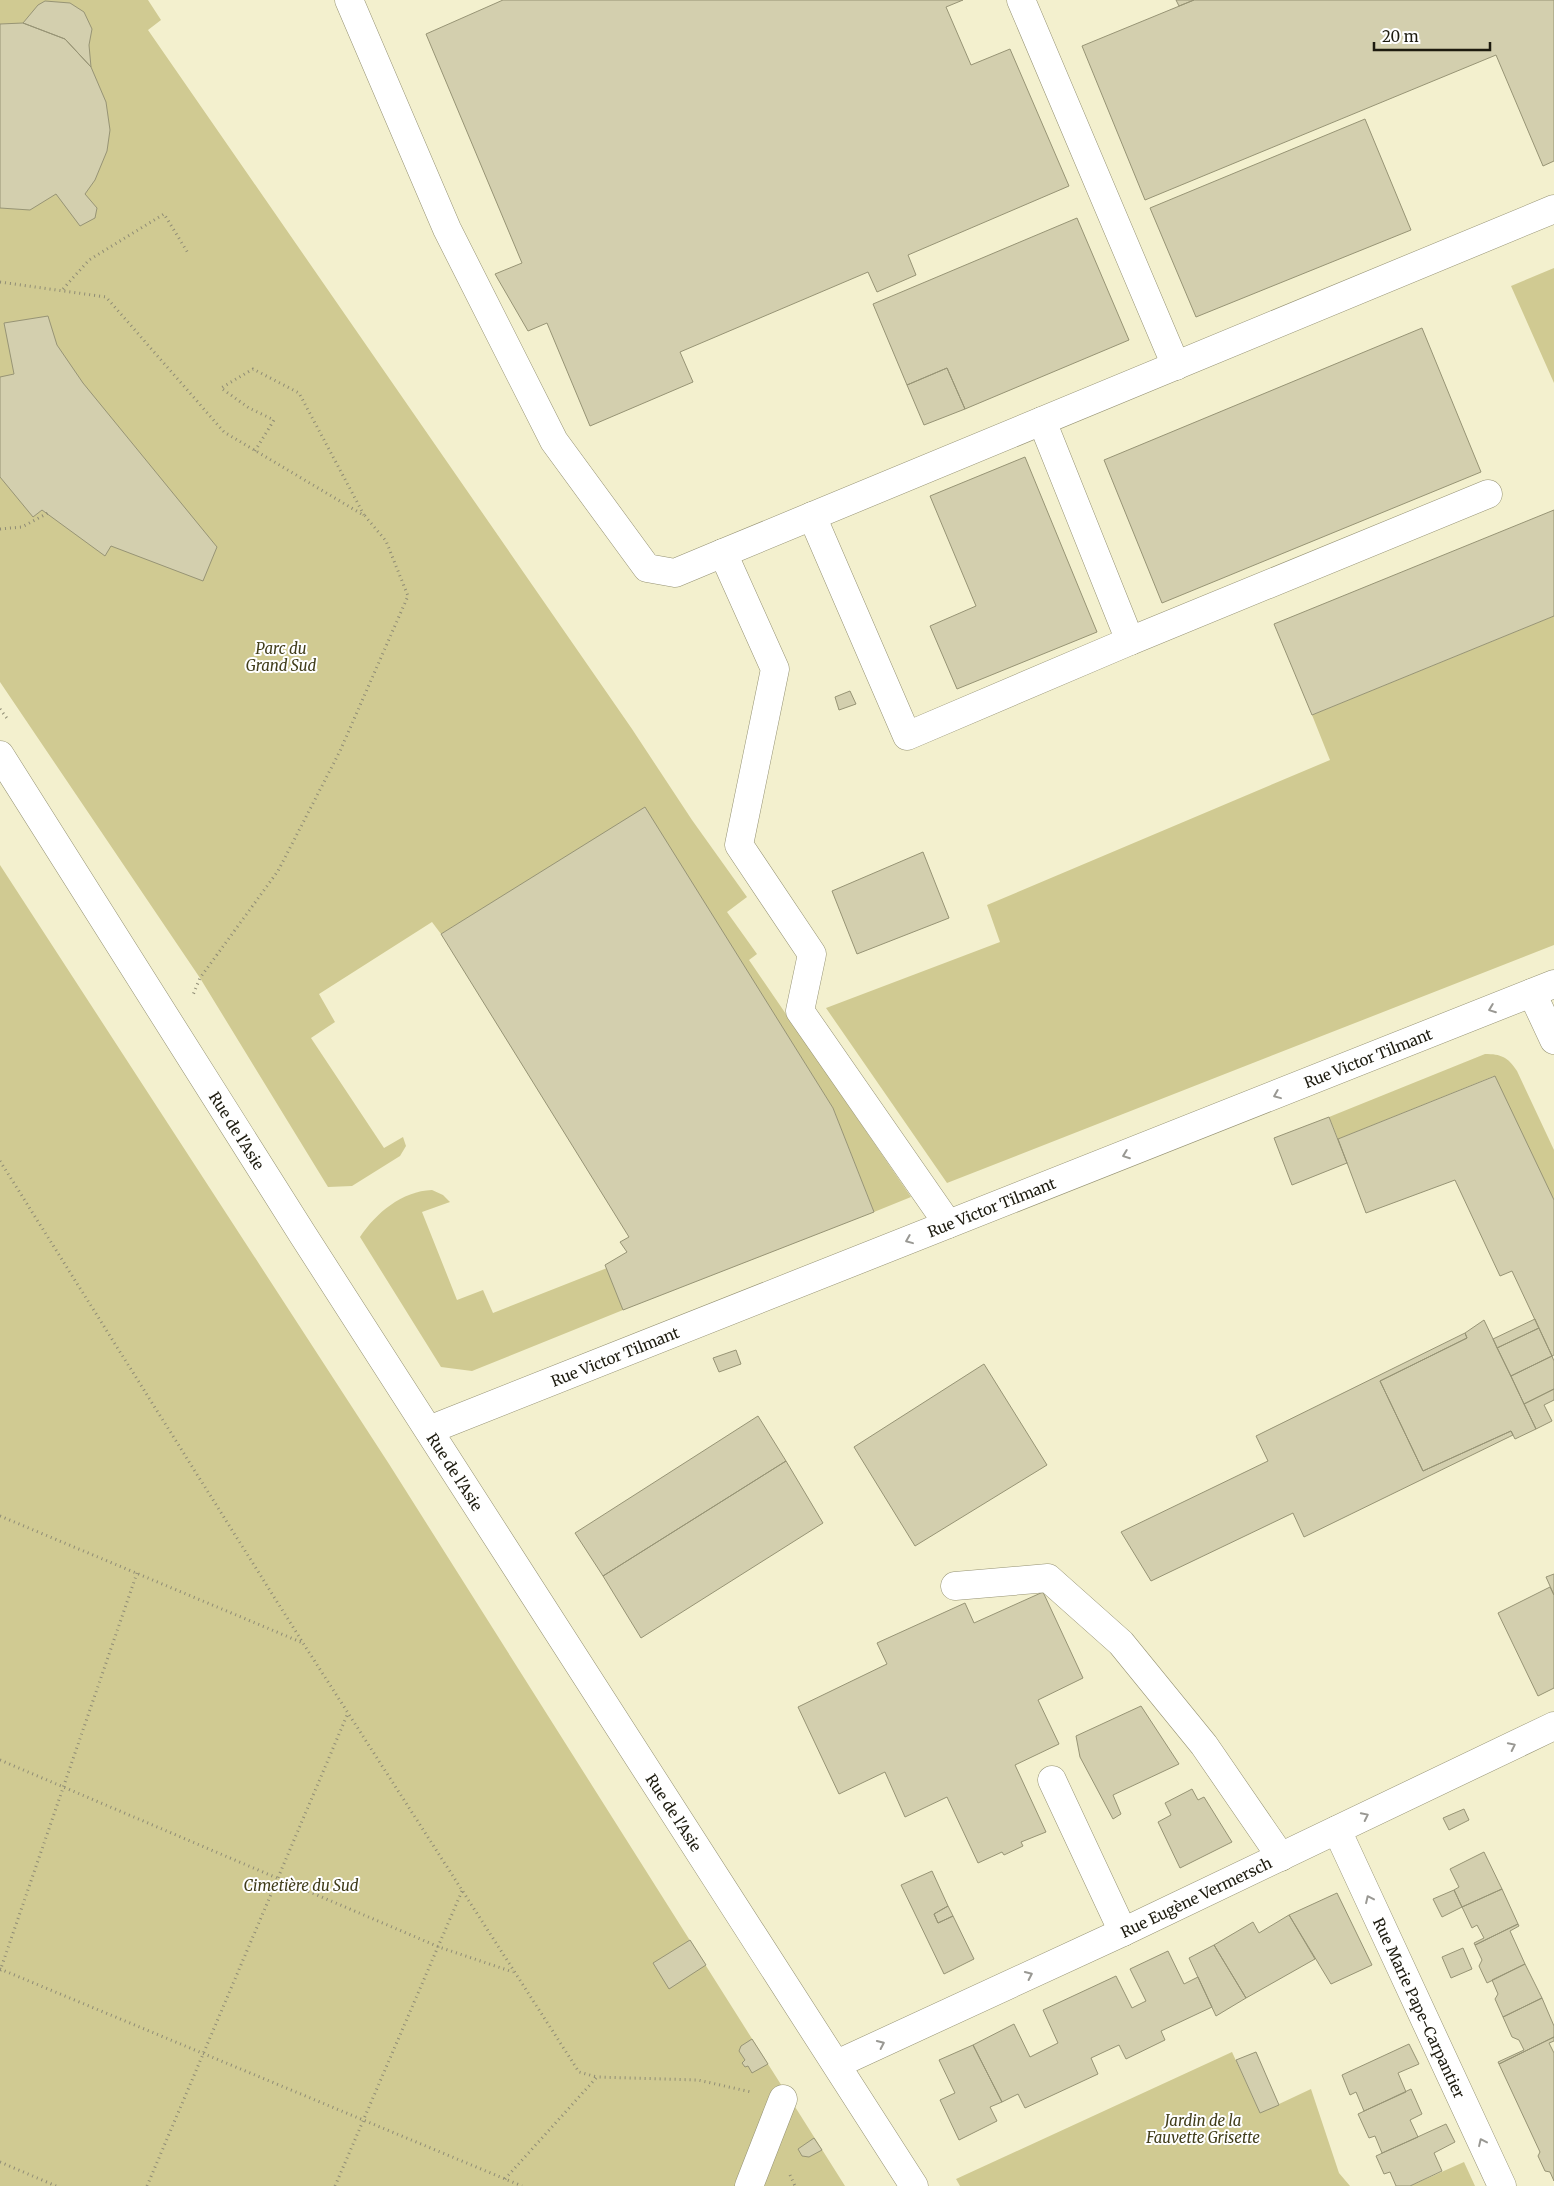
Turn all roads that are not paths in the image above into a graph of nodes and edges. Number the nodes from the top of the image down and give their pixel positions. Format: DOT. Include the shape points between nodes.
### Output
graph roads {
  1 [pos="349,0"];
  2 [pos="1021,0"];
  3 [pos="1554,209"];
  4 [pos="1176,366"];
  5 [pos="1042,421"];
  6 [pos="1488,494"];
  7 [pos="812,516"];
  8 [pos="723,553"];
  9 [pos="1130,641"];
  10 [pos="0,755"];
  11 [pos="1543,989"];
  12 [pos="1554,1040"];
  13 [pos="948,1224"];
  14 [pos="429,1430"];
  15 [pos="955,1586"];
  16 [pos="1554,1726"];
  17 [pos="1052,1780"];
  18 [pos="1337,1830"];
  19 [pos="1281,1856"];
  20 [pos="1123,1932"];
  21 [pos="837,2064"];
  22 [pos="783,2099"];
  23 [pos="749,2186"];
  24 [pos="914,2186"];
  25 [pos="1502,2186"];
  1 -- 8 [label="street" via="446,229 554,441 647,568 676,574"];
  2 -- 4 [label="street"];
  3 -- 4 [label="street"];
  4 -- 5 [label="street"];
  5 -- 7 [label="street"];
  5 -- 9 [label="street"];
  6 -- 9 [label="street"];
  7 -- 8 [label="street"];
  7 -- 9 [label="street" via="907,736"];
  8 -- 13 [label="street" via="775,669 739,845 812,954 800,1011"];
  10 -- 14 [label="street, Rue de l'Asie"];
  11 -- 12 [label="street"];
  11 -- 13 [label="street, Rue Victor Tilmant, one-way"];
  13 -- 14 [label="street, Rue Victor Tilmant, one-way"];
  14 -- 21 [label="street, Rue de l'Asie"];
  15 -- 19 [label="street" via="1048,1578 1122,1643 1204,1745"];
  18 -- 16 [label="street, Rue Eugène Vermersch, one-way"];
  17 -- 20 [label="street"];
  18 -- 19 [label="street, Rue Eugène Vermersch"];
  25 -- 18 [label="street, Rue Marie Pape-Carpantier, one-way"];
  19 -- 20 [label="street, Rue Eugène Vermersch"];
  21 -- 20 [label="street, Rue Eugène Vermersch, one-way"];
  21 -- 24 [label="street, Rue de l'Asie"];
  22 -- 23 [label="street"];
}
